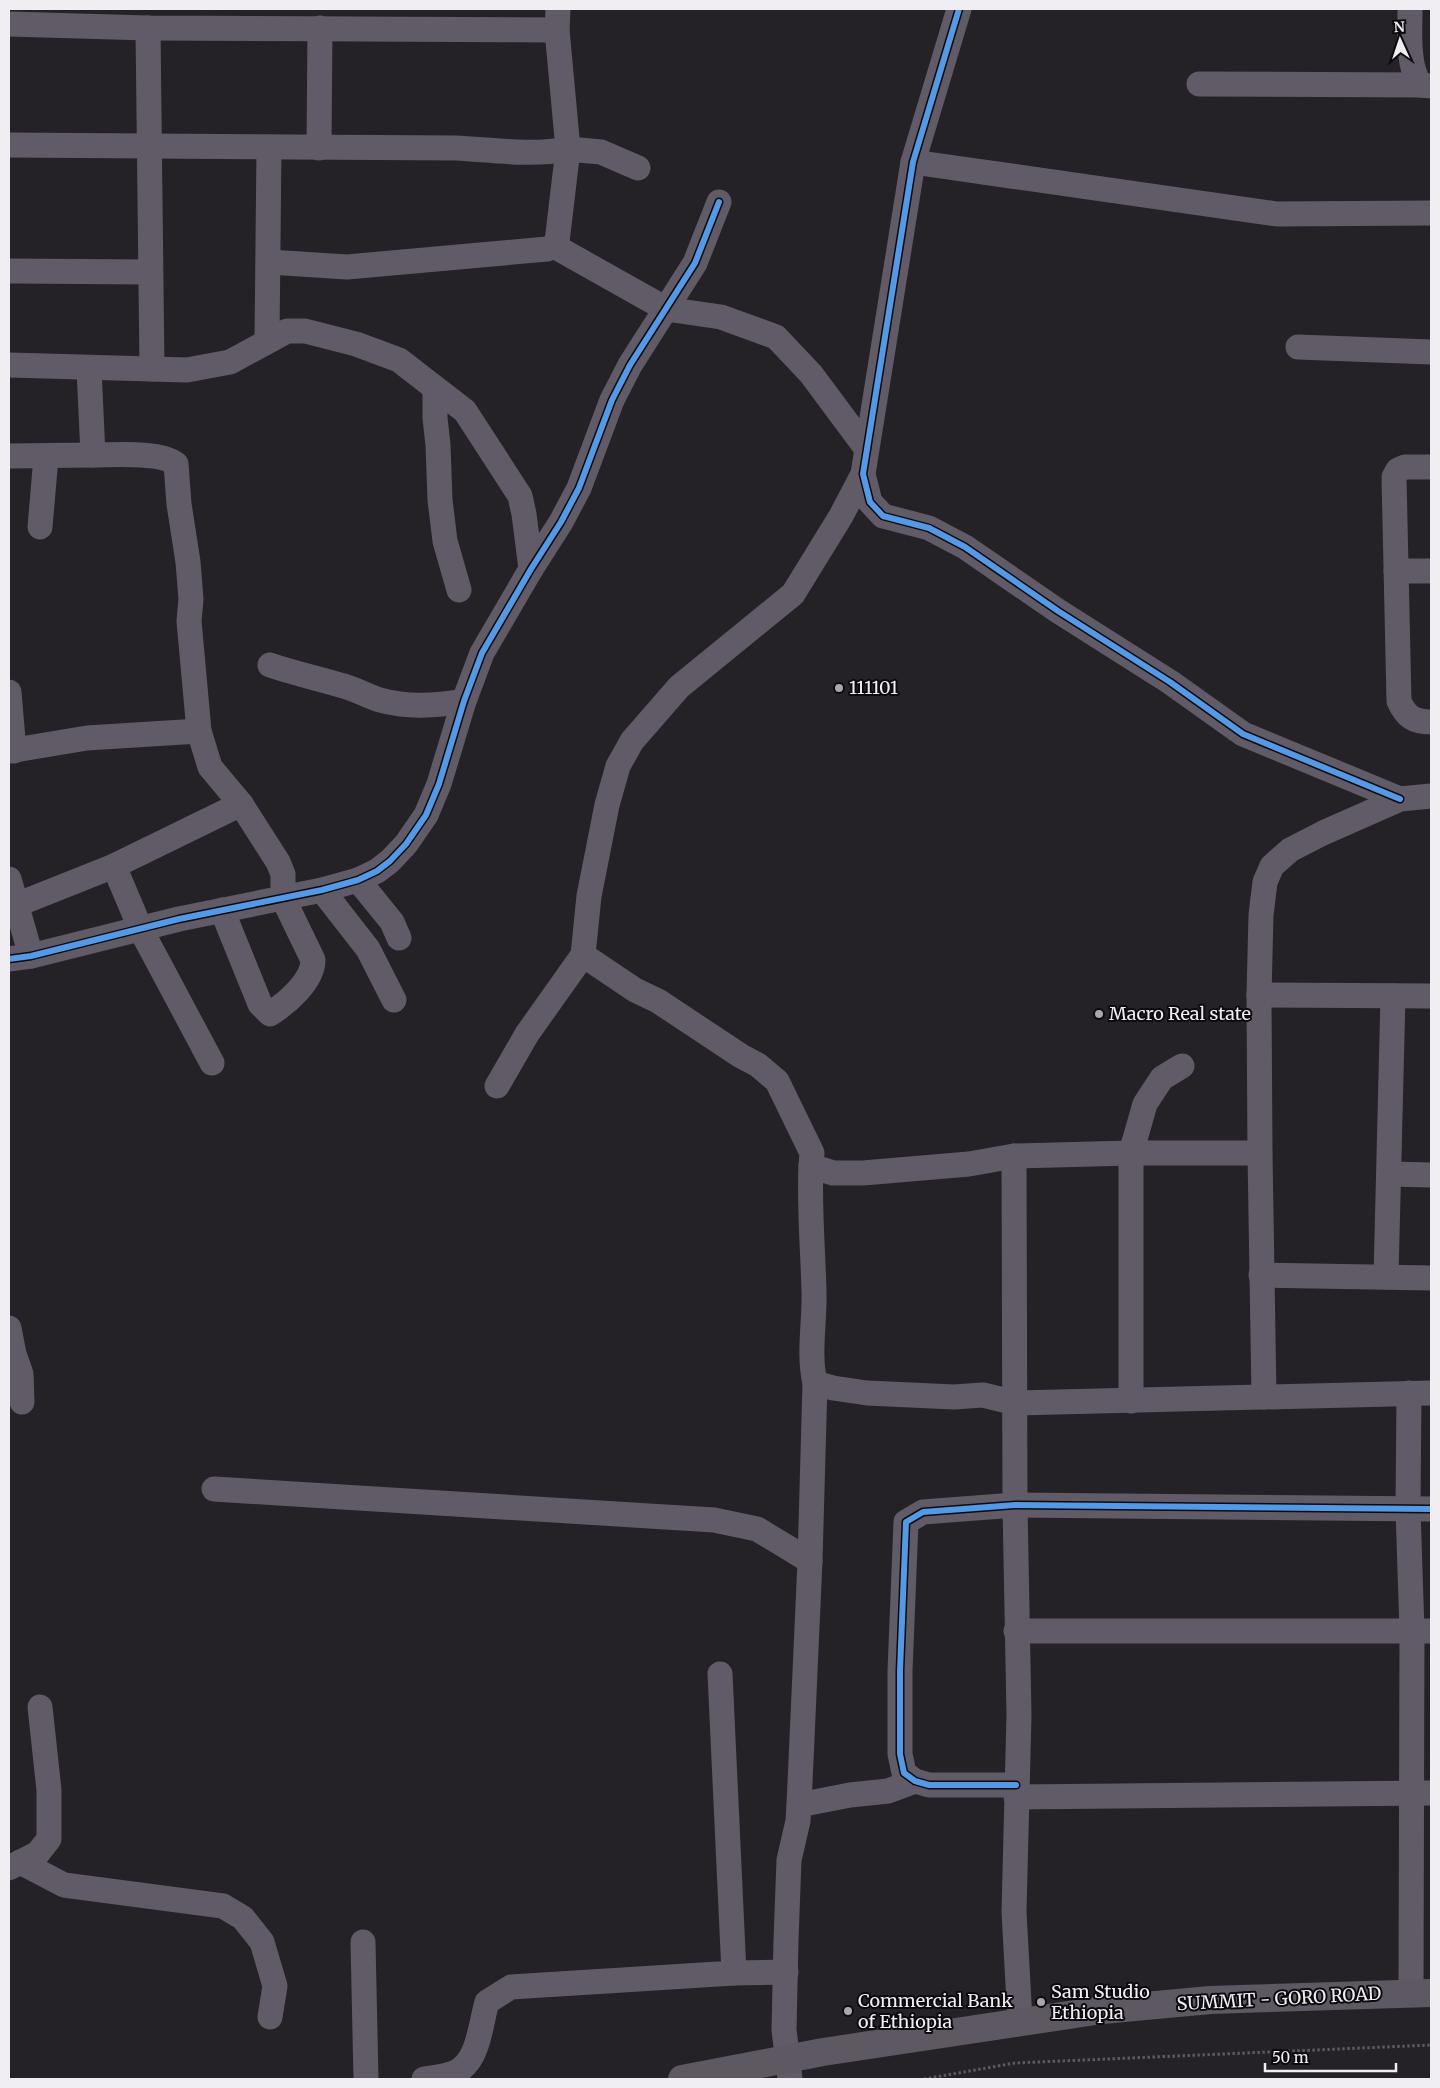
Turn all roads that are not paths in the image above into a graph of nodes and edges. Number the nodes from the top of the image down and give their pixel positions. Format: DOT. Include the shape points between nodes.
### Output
graph roads {
  1 [pos="959,9"];
  2 [pos="1410,9"];
  3 [pos="258,18"];
  4 [pos="558,19"];
  5 [pos="9,24"];
  6 [pos="148,28"];
  7 [pos="320,28"];
  8 [pos="1199,84"];
  9 [pos="1426,86"];
  10 [pos="9,144"];
  11 [pos="149,146"];
  12 [pos="270,147"];
  13 [pos="319,148"];
  14 [pos="568,149"];
  15 [pos="913,162"];
  16 [pos="638,168"];
  17 [pos="719,202"];
  18 [pos="1431,213"];
  19 [pos="554,246"];
  20 [pos="269,262"];
  21 [pos="9,271"];
  22 [pos="150,272"];
  23 [pos="666,309"];
  24 [pos="267,340"];
  25 [pos="1298,347"];
  26 [pos="1431,352"];
  27 [pos="9,365"];
  28 [pos="89,369"];
  29 [pos="152,369"];
  30 [pos="435,389"];
  31 [pos="866,448"];
  32 [pos="93,455"];
  33 [pos="9,456"];
  34 [pos="46,457"];
  35 [pos="1431,467"];
  36 [pos="863,474"];
  37 [pos="40,527"];
  38 [pos="531,569"];
  39 [pos="1396,571"];
  40 [pos="1431,571"];
  41 [pos="459,590"];
  42 [pos="270,665"];
  43 [pos="9,692"];
  44 [pos="464,701"];
  45 [pos="1431,722"];
  46 [pos="199,731"];
  47 [pos="11,751"];
  48 [pos="1431,796"];
  49 [pos="1400,799"];
  50 [pos="241,804"];
  51 [pos="114,866"];
  52 [pos="9,879"];
  53 [pos="358,880"];
  54 [pos="322,890"];
  55 [pos="282,898"];
  56 [pos="16,905"];
  57 [pos="222,910"];
  58 [pos="141,930"];
  59 [pos="399,938"];
  60 [pos="583,955"];
  61 [pos="20,958"];
  62 [pos="1259,995"];
  63 [pos="1392,996"];
  64 [pos="1431,996"];
  65 [pos="394,1000"];
  66 [pos="212,1063"];
  67 [pos="1182,1066"];
  68 [pos="497,1086"];
  69 [pos="1260,1152"];
  70 [pos="1131,1153"];
  71 [pos="1014,1156"];
  72 [pos="811,1166"];
  73 [pos="1390,1174"];
  74 [pos="1431,1175"];
  75 [pos="1261,1275"];
  76 [pos="1386,1277"];
  77 [pos="1431,1278"];
  78 [pos="9,1328"];
  79 [pos="815,1383"];
  80 [pos="1420,1393"];
  81 [pos="1264,1397"];
  82 [pos="1131,1401"];
  83 [pos="22,1402"];
  84 [pos="1016,1403"];
  85 [pos="214,1489"];
  86 [pos="1015,1505"];
  87 [pos="1420,1509"];
  88 [pos="810,1561"];
  89 [pos="1016,1631"];
  90 [pos="1422,1631"];
  91 [pos="720,1674"];
  92 [pos="40,1707"];
  93 [pos="915,1781"];
  94 [pos="1016,1791"];
  95 [pos="1421,1793"];
  96 [pos="799,1805"];
  97 [pos="12,1867"];
  98 [pos="363,1942"];
  99 [pos="786,1972"];
  100 [pos="734,1974"];
  101 [pos="1421,1993"];
  102 [pos="270,2017"];
  103 [pos="1020,2022"];
  104 [pos="789,2070"];
  105 [pos="366,2079"];
  106 [pos="424,2079"];
  107 [pos="682,2079"];
  1 -- 15 [label="street"];
  2 -- 9 [label="street" via="1414,75"];
  3 -- 6 [label="street"];
  3 -- 7 [label="street"];
  4 -- 7 [label="street"];
  4 -- 14 [label="street"];
  5 -- 6 [label="street"];
  6 -- 11 [label="street"];
  7 -- 13 [label="street"];
  8 -- 9 [label="street"];
  10 -- 11 [label="street"];
  11 -- 12 [label="street"];
  11 -- 22 [label="street"];
  12 -- 13 [label="street"];
  12 -- 20 [label="street"];
  13 -- 14 [label="street" via="456,148 528,153"];
  14 -- 16 [label="street" via="601,152"];
  14 -- 19 [label="street"];
  15 -- 18 [label="street" via="1277,214"];
  15 -- 31 [label="street"];
  17 -- 23 [label="street" via="695,263"];
  19 -- 20 [label="street" via="347,267"];
  19 -- 23 [label="street"];
  20 -- 24 [label="street"];
  21 -- 22 [label="street"];
  22 -- 29 [label="street"];
  23 -- 31 [label="street" via="721,317 776,337 811,374"];
  23 -- 38 [label="street" via="612,400 579,488"];
  24 -- 29 [label="street" via="230,362 187,370"];
  24 -- 30 [label="street" via="288,331 305,330 356,344 399,360"];
  25 -- 26 [label="street"];
  27 -- 28 [label="street"];
  28 -- 29 [label="street"];
  28 -- 32 [label="street"];
  30 -- 38 [label="street" via="466,411 520,496"];
  30 -- 41 [label="street" via="440,500 445,541"];
  31 -- 36 [label="street"];
  32 -- 34 [label="street"];
  32 -- 46 [label="street" via="170,459 176,464 188,562 189,621"];
  33 -- 34 [label="street"];
  34 -- 37 [label="street"];
  35 -- 39 [label="street" via="1405,467 1394,477"];
  36 -- 49 [label="street" via="870,502 883,516 929,528 965,547 1243,734"];
  36 -- 60 [label="street" via="793,594 679,687 632,741 618,766 607,805 589,896"];
  38 -- 44 [label="street" via="482,653"];
  39 -- 40 [label="street"];
  39 -- 45 [label="street" via="1399,701 1411,719"];
  42 -- 44 [label="street" via="381,700 435,706"];
  43 -- 47 [label="street"];
  44 -- 53 [label="street" via="439,784 426,815 390,861"];
  46 -- 47 [label="street" via="87,738"];
  46 -- 50 [label="street" via="210,767"];
  48 -- 49 [label="street"];
  49 -- 62 [label="street" via="1322,833 1290,850 1272,866 1265,882 1261,915"];
  50 -- 51 [label="street"];
  50 -- 55 [label="street" via="278,862 283,874"];
  51 -- 56 [label="street"];
  51 -- 58 [label="street"];
  52 -- 56 [label="street"];
  53 -- 54 [label="street"];
  53 -- 59 [label="street" via="392,922"];
  54 -- 55 [label="street"];
  54 -- 65 [label="street" via="368,949"];
  55 -- 57 [label="street"];
  55 -- 57 [label="street" via="313,960 313,968 300,988 270,1014 260,1004"];
  56 -- 61 [label="street"];
  57 -- 58 [label="street"];
  58 -- 61 [label="street"];
  58 -- 66 [label="street"];
  60 -- 68 [label="street" via="527,1034"];
  60 -- 72 [label="street" via="758,1065 777,1081 812,1153"];
  62 -- 63 [label="street"];
  62 -- 69 [label="street"];
  63 -- 64 [label="street"];
  63 -- 73 [label="street"];
  67 -- 70 [label="street" via="1162,1078 1145,1104"];
  69 -- 70 [label="street"];
  69 -- 75 [label="street"];
  70 -- 71 [label="street"];
  70 -- 82 [label="street"];
  71 -- 72 [label="street" via="969,1164 863,1173 833,1173"];
  71 -- 84 [label="street"];
  72 -- 79 [label="street"];
  73 -- 74 [label="street"];
  73 -- 76 [label="street"];
  75 -- 76 [label="street"];
  75 -- 81 [label="street"];
  76 -- 77 [label="street"];
  78 -- 83 [label="street" via="21,1374"];
  79 -- 84 [label="street" via="867,1393 983,1395"];
  79 -- 88 [label="street"];
  80 -- 81 [label="street"];
  80 -- 87 [label="street"];
  81 -- 82 [label="street"];
  82 -- 84 [label="street"];
  84 -- 86 [label="street"];
  85 -- 88 [label="street" via="714,1520 757,1529"];
  86 -- 87 [label="street"];
  86 -- 89 [label="street"];
  86 -- 93 [label="street" via="923,1512 906,1522 900,1754 904,1773"];
  87 -- 90 [label="street"];
  88 -- 96 [label="street"];
  89 -- 90 [label="street"];
  89 -- 94 [label="street"];
  90 -- 95 [label="street"];
  91 -- 100 [label="street"];
  92 -- 97 [label="street" via="49,1790 49,1839 38,1853"];
  93 -- 94 [label="street" via="929,1785"];
  93 -- 96 [label="street" via="888,1791"];
  94 -- 95 [label="street"];
  94 -- 103 [label="street" via="1014,1912"];
  95 -- 101 [label="street"];
  96 -- 99 [label="street" via="789,1860"];
  97 -- 102 [label="street" via="64,1886 223,1906 243,1918 262,1942 275,1986"];
  98 -- 105 [label="street"];
  99 -- 100 [label="street"];
  99 -- 104 [label="street" via="784,2030"];
  100 -- 106 [label="street" via="510,1988 487,2002 477,2046 463,2068"];
  101 -- 103 [label="highway, SUMMIT - GORO ROAD" via="1210,2000"];
  103 -- 104 [label="highway, SUMMIT - GORO ROAD" via="823,2052"];
  104 -- 107 [label="highway, SUMMIT - GORO ROAD"];
}
